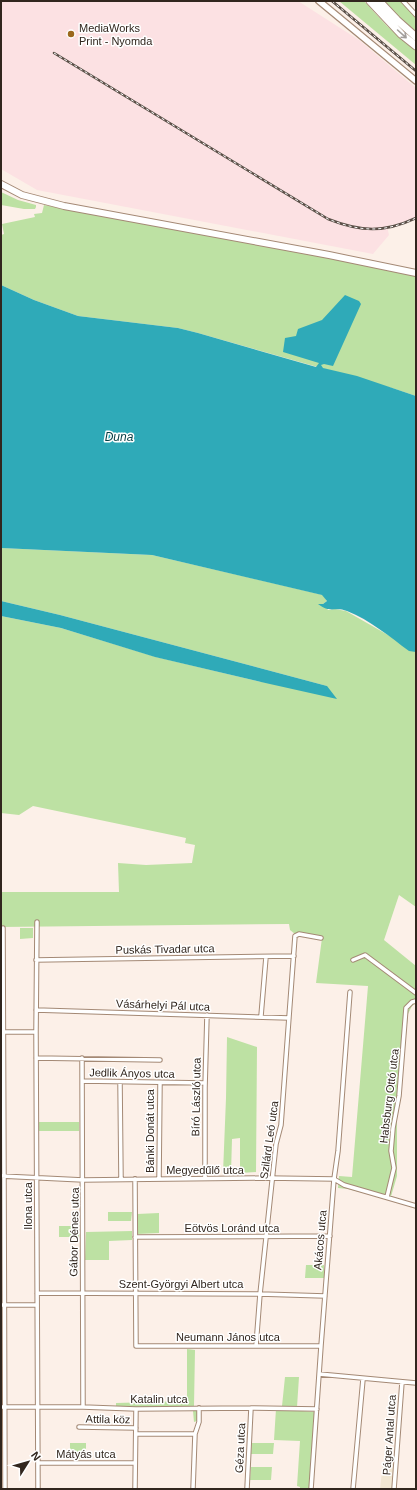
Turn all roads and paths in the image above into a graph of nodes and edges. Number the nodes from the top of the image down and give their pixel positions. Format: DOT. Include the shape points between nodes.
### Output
graph roads {
  1 [pos="318,1"];
  2 [pos="370,1"];
  3 [pos="378,1"];
  4 [pos="403,1"];
  5 [pos="416,15"];
  6 [pos="416,37"];
  7 [pos="416,46"];
  8 [pos="416,81"];
  9 [pos="1,184"];
  10 [pos="416,273"];
  11 [pos="37,922"];
  12 [pos="3,928"];
  13 [pos="321,938"];
  14 [pos="294,956"];
  15 [pos="266,957"];
  16 [pos="36,960"];
  17 [pos="353,960"];
  18 [pos="2,969"];
  19 [pos="350,992"];
  20 [pos="416,992"];
  21 [pos="416,1001"];
  22 [pos="36,1010"];
  23 [pos="207,1015"];
  24 [pos="262,1016"];
  25 [pos="289,1018"];
  26 [pos="2,1032"];
  27 [pos="36,1032"];
  28 [pos="36,1058"];
  29 [pos="82,1058"];
  30 [pos="160,1060"];
  31 [pos="83,1081"];
  32 [pos="120,1082"];
  33 [pos="2,1083"];
  34 [pos="160,1083"];
  35 [pos="205,1084"];
  36 [pos="2,1114"];
  37 [pos="3,1176"];
  38 [pos="37,1177"];
  39 [pos="205,1178"];
  40 [pos="272,1178"];
  41 [pos="121,1179"];
  42 [pos="135,1179"];
  43 [pos="159,1179"];
  44 [pos="334,1179"];
  45 [pos="83,1180"];
  46 [pos="387,1197"];
  47 [pos="416,1206"];
  48 [pos="330,1236"];
  49 [pos="135,1237"];
  50 [pos="266,1237"];
  51 [pos="37,1293"];
  52 [pos="82,1293"];
  53 [pos="135,1293"];
  54 [pos="260,1294"];
  55 [pos="325,1296"];
  56 [pos="3,1305"];
  57 [pos="37,1305"];
  58 [pos="256,1346"];
  59 [pos="321,1346"];
  60 [pos="319,1374"];
  61 [pos="363,1379"];
  62 [pos="402,1382"];
  63 [pos="416,1383"];
  64 [pos="3,1407"];
  65 [pos="37,1407"];
  66 [pos="83,1407"];
  67 [pos="199,1408"];
  68 [pos="251,1408"];
  69 [pos="136,1409"];
  70 [pos="316,1409"];
  71 [pos="79,1428"];
  72 [pos="136,1428"];
  73 [pos="137,1434"];
  74 [pos="195,1434"];
  75 [pos="3,1456"];
  76 [pos="38,1463"];
  77 [pos="135,1463"];
  78 [pos="4,1489"];
  79 [pos="38,1489"];
  80 [pos="135,1489"];
  81 [pos="193,1489"];
  82 [pos="247,1489"];
  83 [pos="311,1489"];
  84 [pos="353,1489"];
  85 [pos="394,1489"];
  1 -- 8 [label="main road"];
  2 -- 7 [label="highway, one-way"];
  3 -- 6 [label="highway"];
  4 -- 5 [label="street"];
  9 -- 10 [label="main road" via="22,195 58,205"];
  11 -- 16 [label="street, Ilona utca"];
  12 -- 18 [label="street"];
  13 -- 14 [label="street, Szilárd Leó utca" via="299,934 295,936"];
  14 -- 15 [label="street, Puskás Tivadar utca"];
  14 -- 25 [label="street, Szilárd Leó utca"];
  15 -- 16 [label="street, Puskás Tivadar utca"];
  15 -- 24 [label="street"];
  16 -- 22 [label="street, Ilona utca"];
  17 -- 20 [label="street" via="365,955"];
  18 -- 26 [label="street"];
  19 -- 44 [label="street, Akácos utca"];
  21 -- 46 [label="street, Habsburg Ottó utca" via="406,1008 399,1096 391,1152 394,1168"];
  22 -- 23 [label="street, Vásárhelyi Pál utca"];
  22 -- 27 [label="street, Ilona utca"];
  23 -- 24 [label="street, Vásárhelyi Pál utca"];
  23 -- 35 [label="street, Bíró László utca"];
  24 -- 25 [label="street, Vásárhelyi Pál utca"];
  25 -- 40 [label="street, Szilárd Leó utca" via="281,1125 277,1136"];
  26 -- 27 [label="street"];
  26 -- 33 [label="street"];
  27 -- 28 [label="street, Ilona utca"];
  28 -- 29 [label="street"];
  28 -- 38 [label="street, Ilona utca"];
  29 -- 30 [label="street"];
  29 -- 31 [label="street, Gábor Dénes utca"];
  31 -- 32 [label="street, Jedlik Ányos utca"];
  31 -- 45 [label="street, Gábor Dénes utca"];
  32 -- 34 [label="street, Jedlik Ányos utca"];
  32 -- 41 [label="street"];
  33 -- 36 [label="street"];
  34 -- 35 [label="street, Jedlik Ányos utca"];
  34 -- 43 [label="street, Bánki Donát utca"];
  35 -- 39 [label="street, Bíró László utca"];
  36 -- 37 [label="street"];
  37 -- 38 [label="street, Megyedűlő utca"];
  37 -- 56 [label="street"];
  38 -- 45 [label="street, Megyedűlő utca"];
  38 -- 51 [label="street, Ilona utca"];
  39 -- 40 [label="street, Megyedűlő utca"];
  39 -- 43 [label="street, Megyedűlő utca"];
  40 -- 44 [label="street, Megyedűlő utca"];
  40 -- 50 [label="street, Szilárd Leó utca"];
  41 -- 42 [label="street, Megyedűlő utca"];
  41 -- 45 [label="street, Megyedűlő utca"];
  42 -- 43 [label="street, Megyedűlő utca"];
  42 -- 49 [label="street"];
  44 -- 46 [label="street, Megyedűlő utca" via="344,1185"];
  44 -- 48 [label="street, Akácos utca"];
  45 -- 52 [label="street, Gábor Dénes utca"];
  46 -- 47 [label="street, Megyedűlő utca"];
  48 -- 50 [label="street, Eötvös Loránd utca"];
  48 -- 55 [label="street, Akácos utca"];
  49 -- 50 [label="street, Eötvös Loránd utca"];
  49 -- 53 [label="street"];
  50 -- 54 [label="street, Szilárd Leó utca"];
  51 -- 52 [label="street, Szent-Györgyi Albert utca"];
  51 -- 57 [label="street, Ilona utca"];
  52 -- 53 [label="street, Szent-Györgyi Albert utca"];
  52 -- 66 [label="street, Gábor Dénes utca"];
  53 -- 54 [label="street, Szent-Györgyi Albert utca"];
  53 -- 58 [label="street, Neumann János utca" via="136,1346"];
  54 -- 55 [label="street, Szent-Györgyi Albert utca"];
  54 -- 58 [label="street, Szilárd Leó utca"];
  55 -- 59 [label="street, Akácos utca"];
  56 -- 57 [label="street"];
  56 -- 64 [label="street"];
  57 -- 65 [label="street, Ilona utca"];
  58 -- 59 [label="street, Neumann János utca"];
  59 -- 60 [label="street, Akácos utca"];
  60 -- 61 [label="street"];
  60 -- 70 [label="street, Akácos utca"];
  61 -- 62 [label="street"];
  61 -- 84 [label="street"];
  62 -- 63 [label="street"];
  62 -- 85 [label="street, Páger Antal utca"];
  64 -- 65 [label="street, Katalin utca"];
  64 -- 75 [label="street"];
  65 -- 66 [label="street, Katalin utca"];
  65 -- 76 [label="street, Ilona utca"];
  66 -- 69 [label="street, Katalin utca"];
  67 -- 68 [label="street, Katalin utca"];
  67 -- 69 [label="street, Katalin utca"];
  67 -- 74 [label="street" via="199,1422"];
  68 -- 70 [label="street, Katalin utca"];
  68 -- 82 [label="street, Géza utca"];
  69 -- 72 [label="street"];
  70 -- 83 [label="street, Akácos utca"];
  71 -- 72 [label="street, Attila köz"];
  72 -- 73 [label="street"];
  73 -- 74 [label="street"];
  73 -- 77 [label="street"];
  74 -- 81 [label="street"];
  75 -- 78 [label="street"];
  76 -- 77 [label="street, Mátyás utca"];
  76 -- 79 [label="street, Ilona utca"];
  77 -- 80 [label="street"];
}
